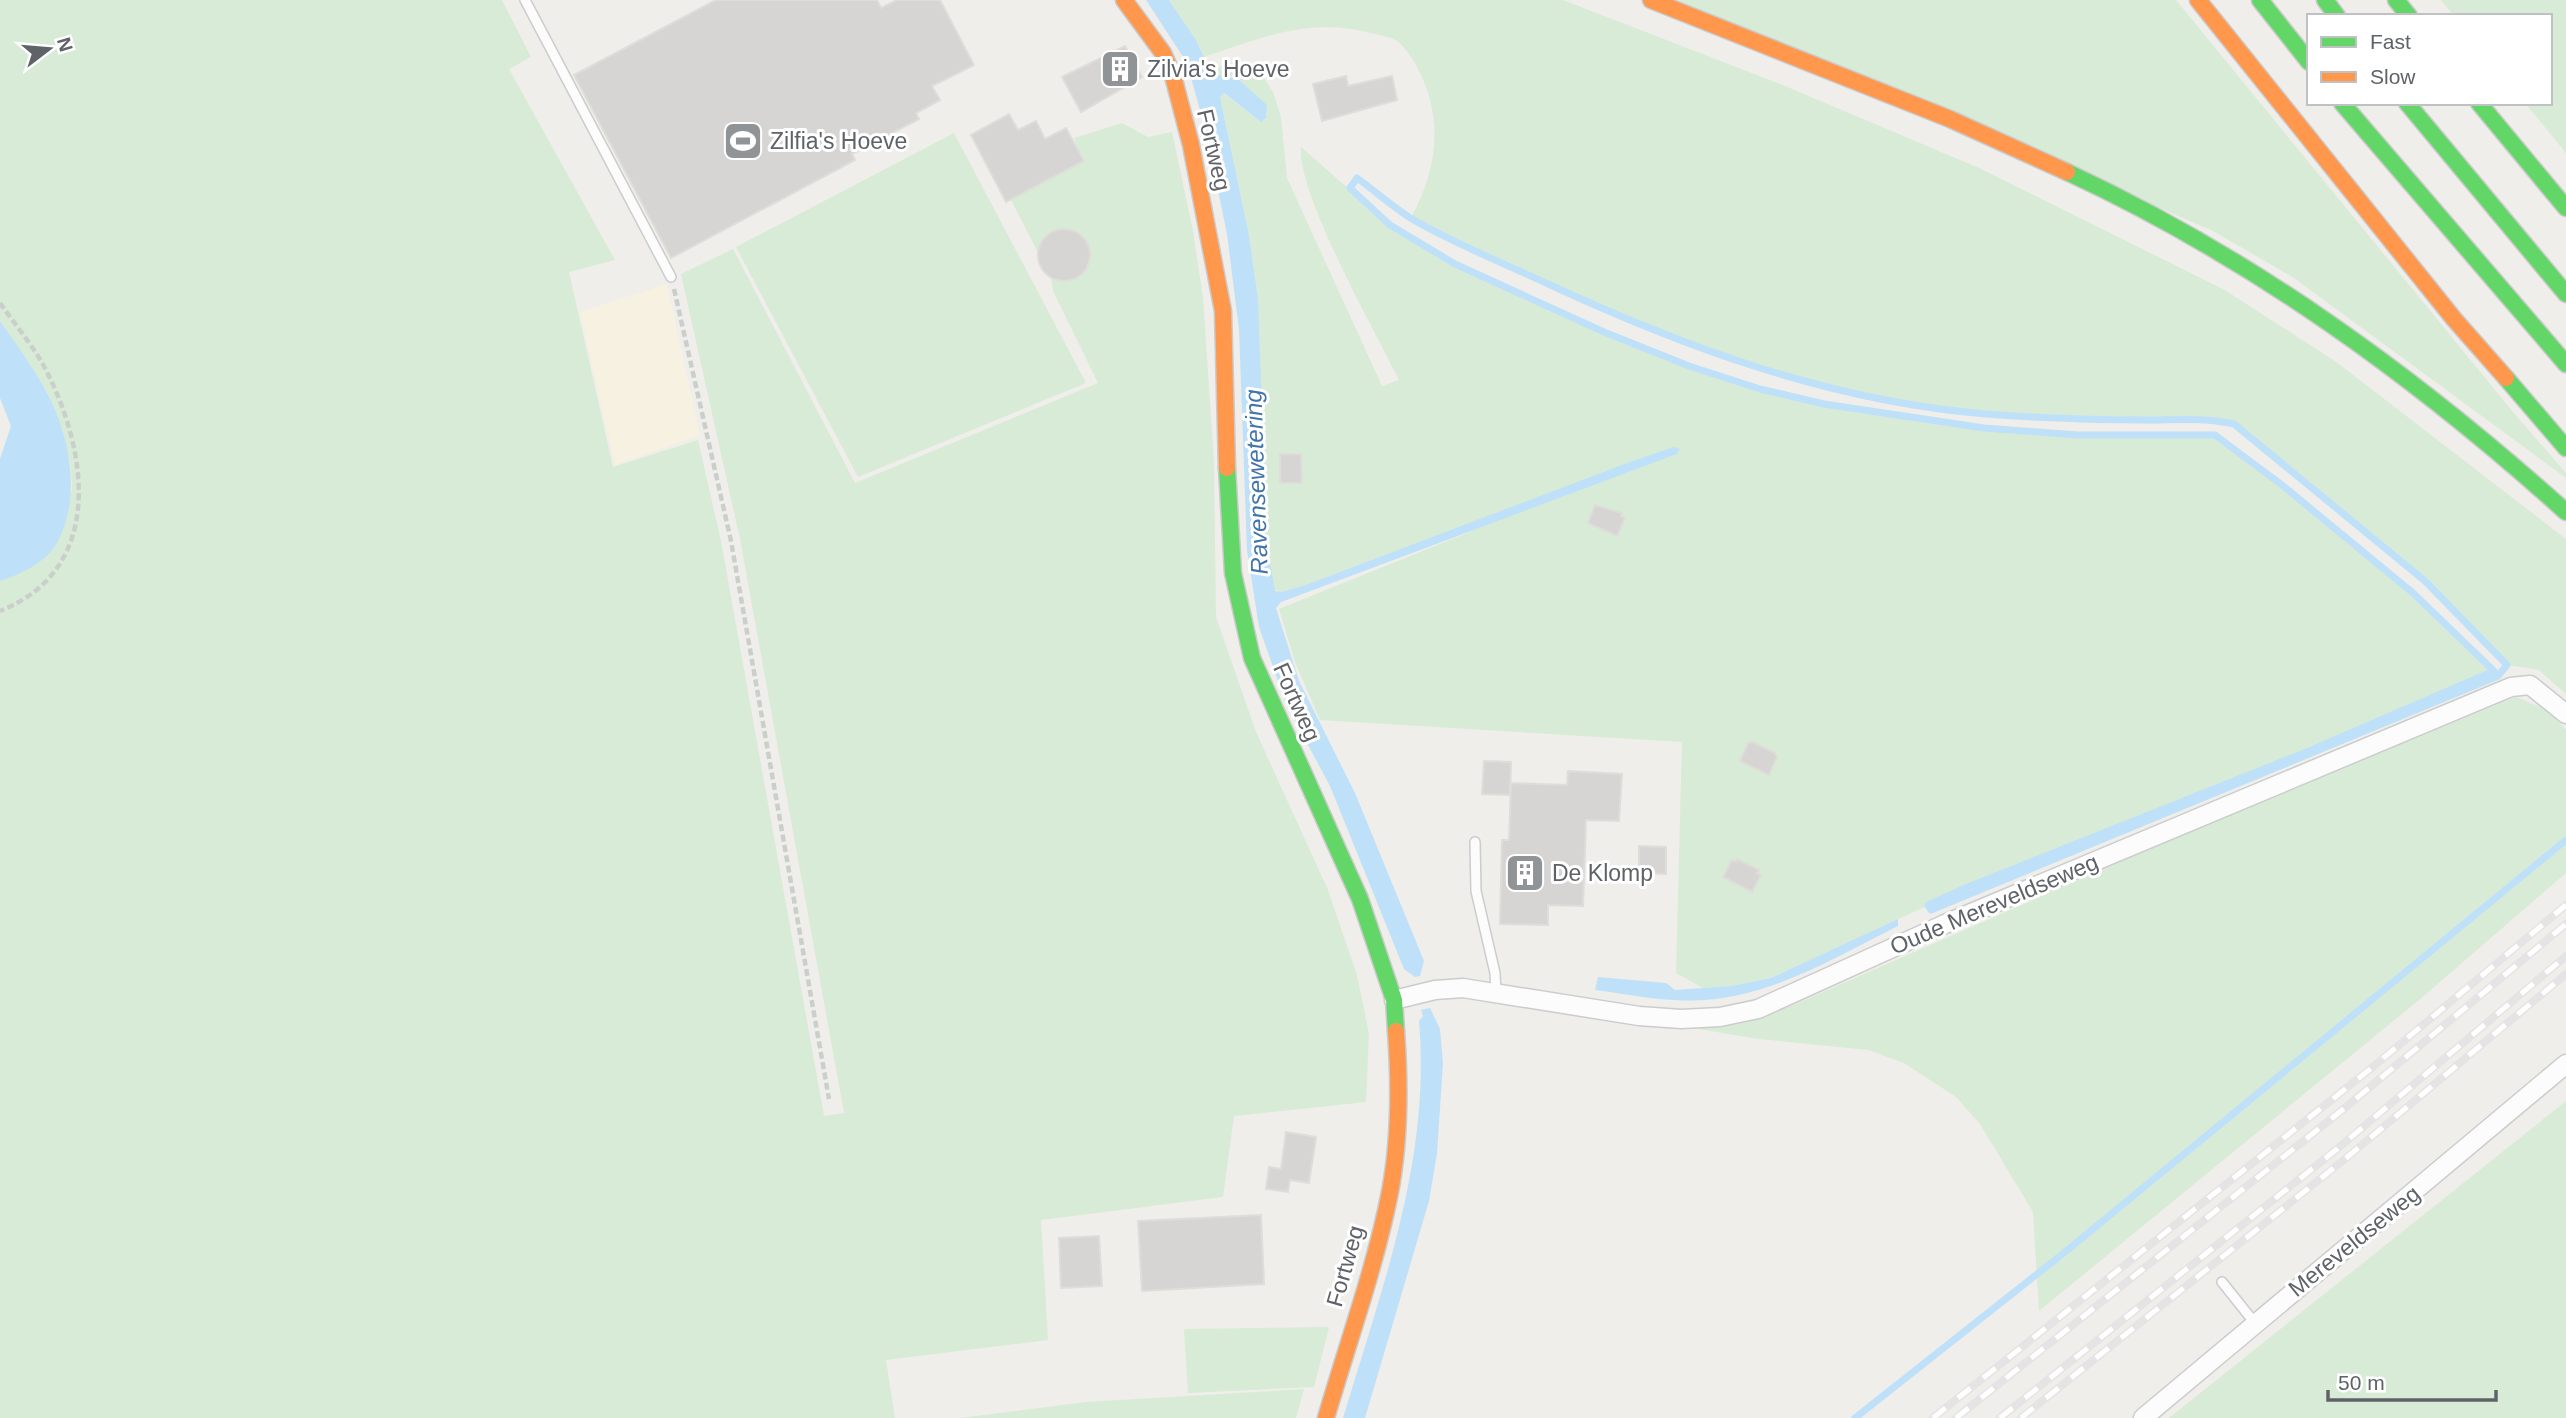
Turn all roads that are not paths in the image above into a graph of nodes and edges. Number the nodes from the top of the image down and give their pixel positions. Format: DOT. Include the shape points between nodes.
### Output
graph roads {
  1 [pos="525,0"];
  2 [pos="1124,0"];
  3 [pos="1651,0"];
  4 [pos="2198,0"];
  5 [pos="2260,0"];
  6 [pos="2396,0"];
  7 [pos="2407,14"];
  8 [pos="2307,59"];
  9 [pos="2344,105"];
  10 [pos="2408,105"];
  11 [pos="2481,105"];
  12 [pos="2566,208"];
  13 [pos="671,277"];
  14 [pos="2566,294"];
  15 [pos="2566,364"];
  16 [pos="2566,448"];
  17 [pos="2566,512"];
  18 [pos="2566,714"];
  19 [pos="1475,842"];
  20 [pos="1496,993"];
  21 [pos="1394,1000"];
  22 [pos="2566,1064"];
  23 [pos="2222,1282"];
  24 [pos="2254,1322"];
  25 [pos="1326,1418"];
  26 [pos="2143,1418"];
  1 -- 13 [label="lane"];
  2 -- 21 [label="main road, Fortweg" via="1174,76 1211,243 1223,311 1233,573 1252,657 1360,899"];
  3 -- 17 [label="main road" via="1922,107 2096,186 2236,261 2350,336 2455,416"];
  4 -- 16 [label="main road" via="2454,319"];
  5 -- 8 [label="main road"];
  6 -- 7 [label="main road"];
  9 -- 15 [label="main road"];
  10 -- 14 [label="main road"];
  11 -- 12 [label="main road"];
  18 -- 20 [label="street, Oude Mereveldseweg" via="2530,685 2511,687 1945,924 1758,1009 1681,1019"];
  19 -- 20 [label="lane" via="1476,891 1496,973"];
  20 -- 21 [label="street, Oude Mereveldseweg" via="1463,988"];
  21 -- 25 [label="main road, Fortweg" via="1399,1086 1389,1197"];
  22 -- 24 [label="street, Mereveldseweg"];
  23 -- 24 [label="lane"];
  24 -- 26 [label="street, Mereveldseweg"];
}
